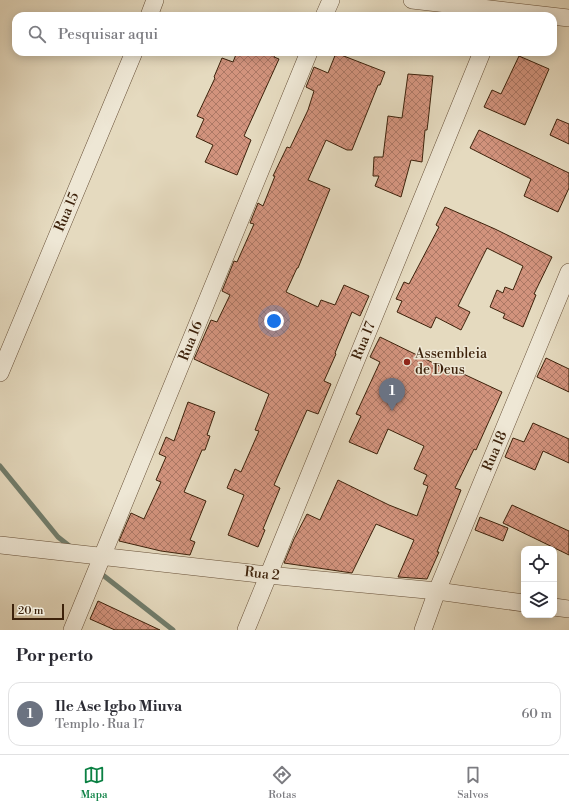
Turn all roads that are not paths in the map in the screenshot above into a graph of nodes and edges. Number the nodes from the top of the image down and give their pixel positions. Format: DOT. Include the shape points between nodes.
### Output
graph roads {
  1 [pos="155,0"];
  2 [pos="331,0"];
  3 [pos="412,0"];
  4 [pos="499,9"];
  5 [pos="150,12"];
  6 [pos="326,12"];
  7 [pos="522,12"];
  8 [pos="557,16"];
  9 [pos="569,18"];
  10 [pos="132,56"];
  11 [pos="307,56"];
  12 [pos="480,56"];
  13 [pos="569,272"];
  14 [pos="0,373"];
  15 [pos="0,545"];
  16 [pos="103,556"];
  17 [pos="268,575"];
  18 [pos="437,591"];
  19 [pos="521,603"];
  20 [pos="557,607"];
  21 [pos="569,609"];
  22 [pos="72,630"];
  23 [pos="246,630"];
  24 [pos="422,630"];
  1 -- 5 [label="street"];
  2 -- 6 [label="street"];
  3 -- 4 [label="street"];
  4 -- 7 [label="street"];
  8 -- 9 [label="street"];
  10 -- 14 [label="street, Rua 15"];
  11 -- 16 [label="street, Rua 16"];
  12 -- 17 [label="street, Rua 17"];
  13 -- 18 [label="street, Rua 18"];
  15 -- 16 [label="street, Rua 2"];
  16 -- 17 [label="street, Rua 2"];
  16 -- 22 [label="street, Rua 16"];
  17 -- 18 [label="street, Rua 2"];
  17 -- 23 [label="street, Rua 17"];
  18 -- 19 [label="street, Rua 2"];
  18 -- 24 [label="street, Rua 18"];
  20 -- 21 [label="street"];
}
